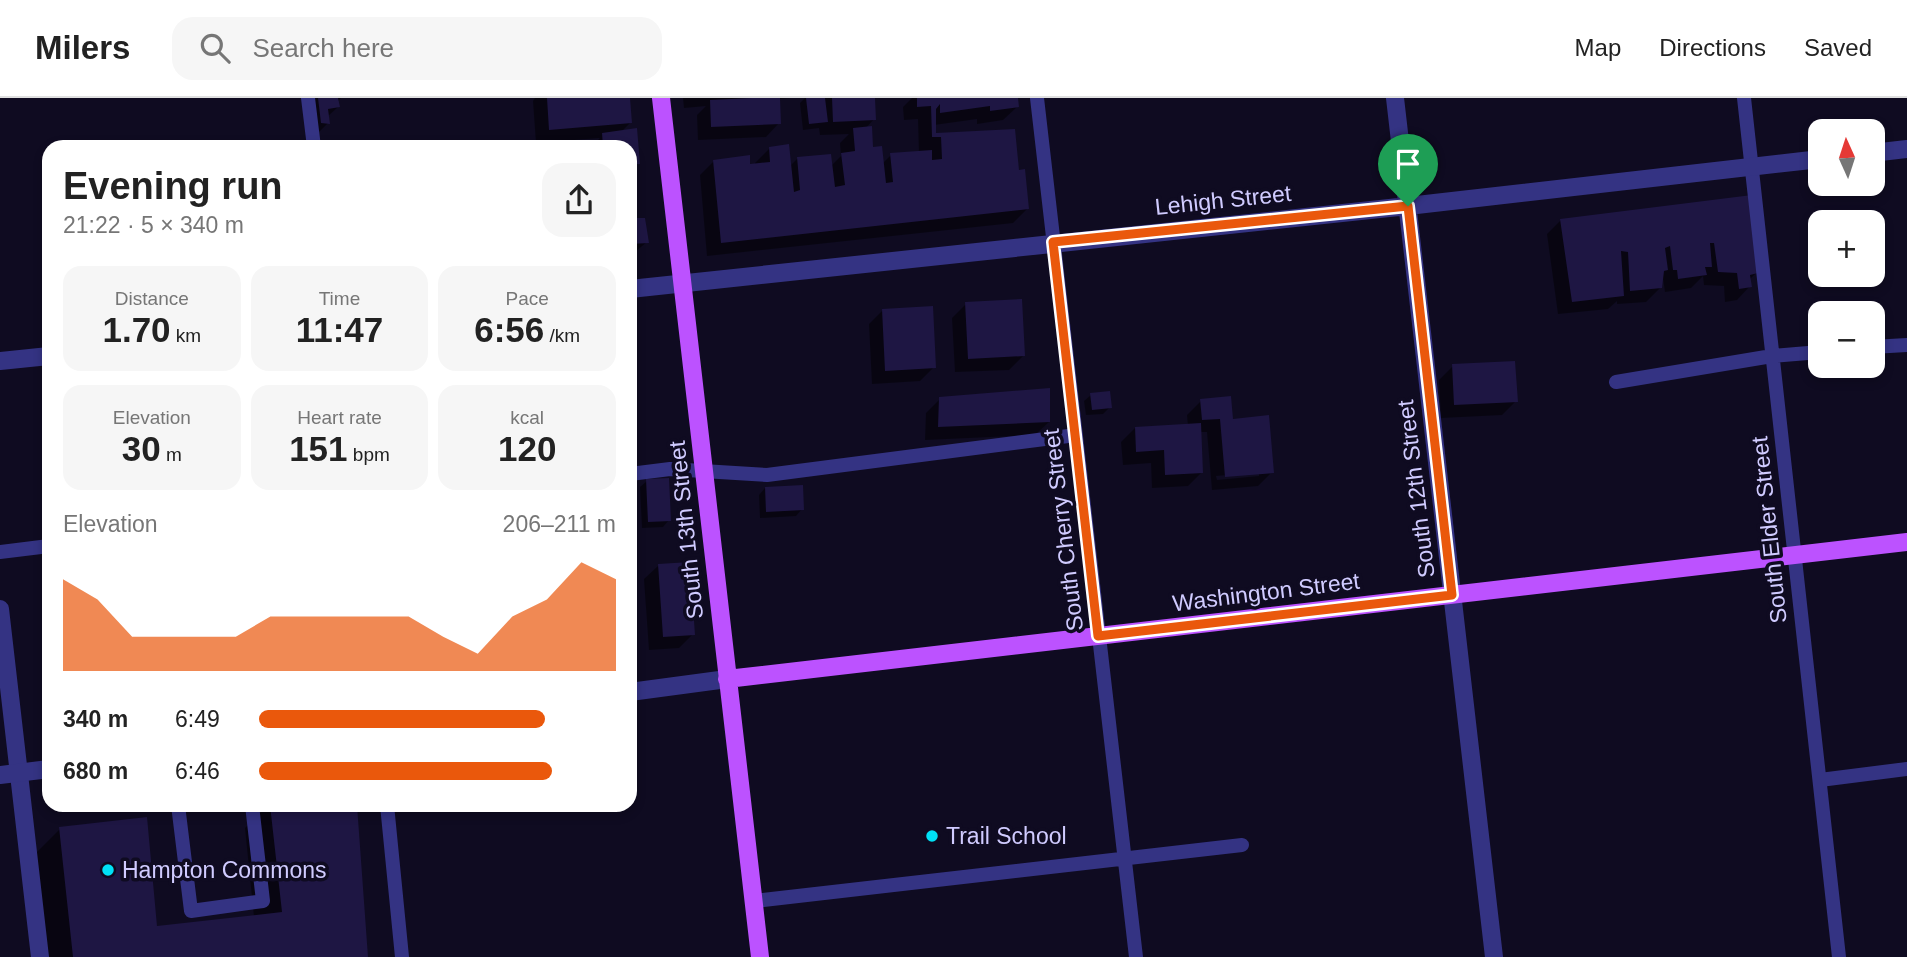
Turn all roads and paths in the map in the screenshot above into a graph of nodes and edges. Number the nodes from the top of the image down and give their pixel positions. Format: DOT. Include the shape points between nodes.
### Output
graph roads {
  1 [pos="308,98"];
  2 [pos="661,98"];
  3 [pos="1037,98"];
  4 [pos="1395,98"];
  5 [pos="1744,98"];
  6 [pos="313,140"];
  7 [pos="1907,149"];
  8 [pos="1885,152"];
  9 [pos="1808,160"];
  10 [pos="1752,167"];
  11 [pos="1408,206"];
  12 [pos="1053,242"];
  13 [pos="684,282"];
  14 [pos="637,288"];
  15 [pos="1907,345"];
  16 [pos="1885,346"];
  17 [pos="1808,353"];
  18 [pos="1773,356"];
  19 [pos="42,357"];
  20 [pos="0,361"];
  21 [pos="1616,382"];
  22 [pos="1076,435"];
  23 [pos="704,472"];
  24 [pos="637,473"];
  25 [pos="1907,542"];
  26 [pos="42,547"];
  27 [pos="0,552"];
  28 [pos="1795,555"];
  29 [pos="1452,595"];
  30 [pos="0,609"];
  31 [pos="1098,636"];
  32 [pos="727,679"];
  33 [pos="637,691"];
  34 [pos="1907,769"];
  35 [pos="42,770"];
  36 [pos="19,773"];
  37 [pos="0,775"];
  38 [pos="1819,780"];
  39 [pos="179,812"];
  40 [pos="253,812"];
  41 [pos="388,812"];
  42 [pos="1242,845"];
  43 [pos="1124,858"];
  44 [pos="754,901"];
  45 [pos="40,957"];
  46 [pos="402,957"];
  47 [pos="760,957"];
  48 [pos="1136,957"];
  49 [pos="1494,957"];
  50 [pos="1839,957"];
  1 -- 6 [label="lane"];
  2 -- 13 [label="main road, South 13th Street"];
  3 -- 12 [label="lane, South Cherry Street"];
  4 -- 11 [label="street, South 12th Street"];
  5 -- 10 [label="lane, South Elder Street"];
  7 -- 8 [label="street"];
  9 -- 10 [label="street, Lehigh Street"];
  10 -- 11 [label="street, Lehigh Street"];
  10 -- 18 [label="lane, South Elder Street"];
  11 -- 12 [label="street, Lehigh Street"];
  11 -- 29 [label="street, South 12th Street"];
  12 -- 13 [label="street, Lehigh Street"];
  12 -- 22 [label="lane, South Cherry Street"];
  13 -- 14 [label="street, Lehigh Street"];
  13 -- 23 [label="main road, South 13th Street"];
  15 -- 16 [label="lane"];
  17 -- 18 [label="lane"];
  18 -- 21 [label="lane"];
  18 -- 28 [label="lane, South Elder Street"];
  19 -- 20 [label="street"];
  22 -- 23 [label="lane" via="767,475"];
  22 -- 31 [label="lane, South Cherry Street"];
  23 -- 24 [label="lane" via="670,469"];
  23 -- 32 [label="main road, South 13th Street"];
  25 -- 28 [label="main road, Washington Street"];
  26 -- 27 [label="lane"];
  28 -- 29 [label="main road, Washington Street"];
  28 -- 38 [label="lane, South Elder Street"];
  29 -- 31 [label="main road, Washington Street"];
  29 -- 49 [label="street, South 12th Street"];
  30 -- 36 [label="street"];
  31 -- 32 [label="main road, Washington Street"];
  31 -- 43 [label="lane, South Cherry Street"];
  32 -- 33 [label="street, Washington Street"];
  32 -- 44 [label="main road, South 13th Street"];
  34 -- 38 [label="lane"];
  35 -- 36 [label="street"];
  36 -- 37 [label="street"];
  36 -- 45 [label="street"];
  38 -- 50 [label="lane, South Elder Street"];
  39 -- 40 [label="lane" via="191,911 263,901"];
  41 -- 46 [label="lane"];
  42 -- 43 [label="lane"];
  43 -- 44 [label="lane"];
  43 -- 48 [label="lane, South Cherry Street"];
  44 -- 47 [label="main road, South 13th Street"];
}
